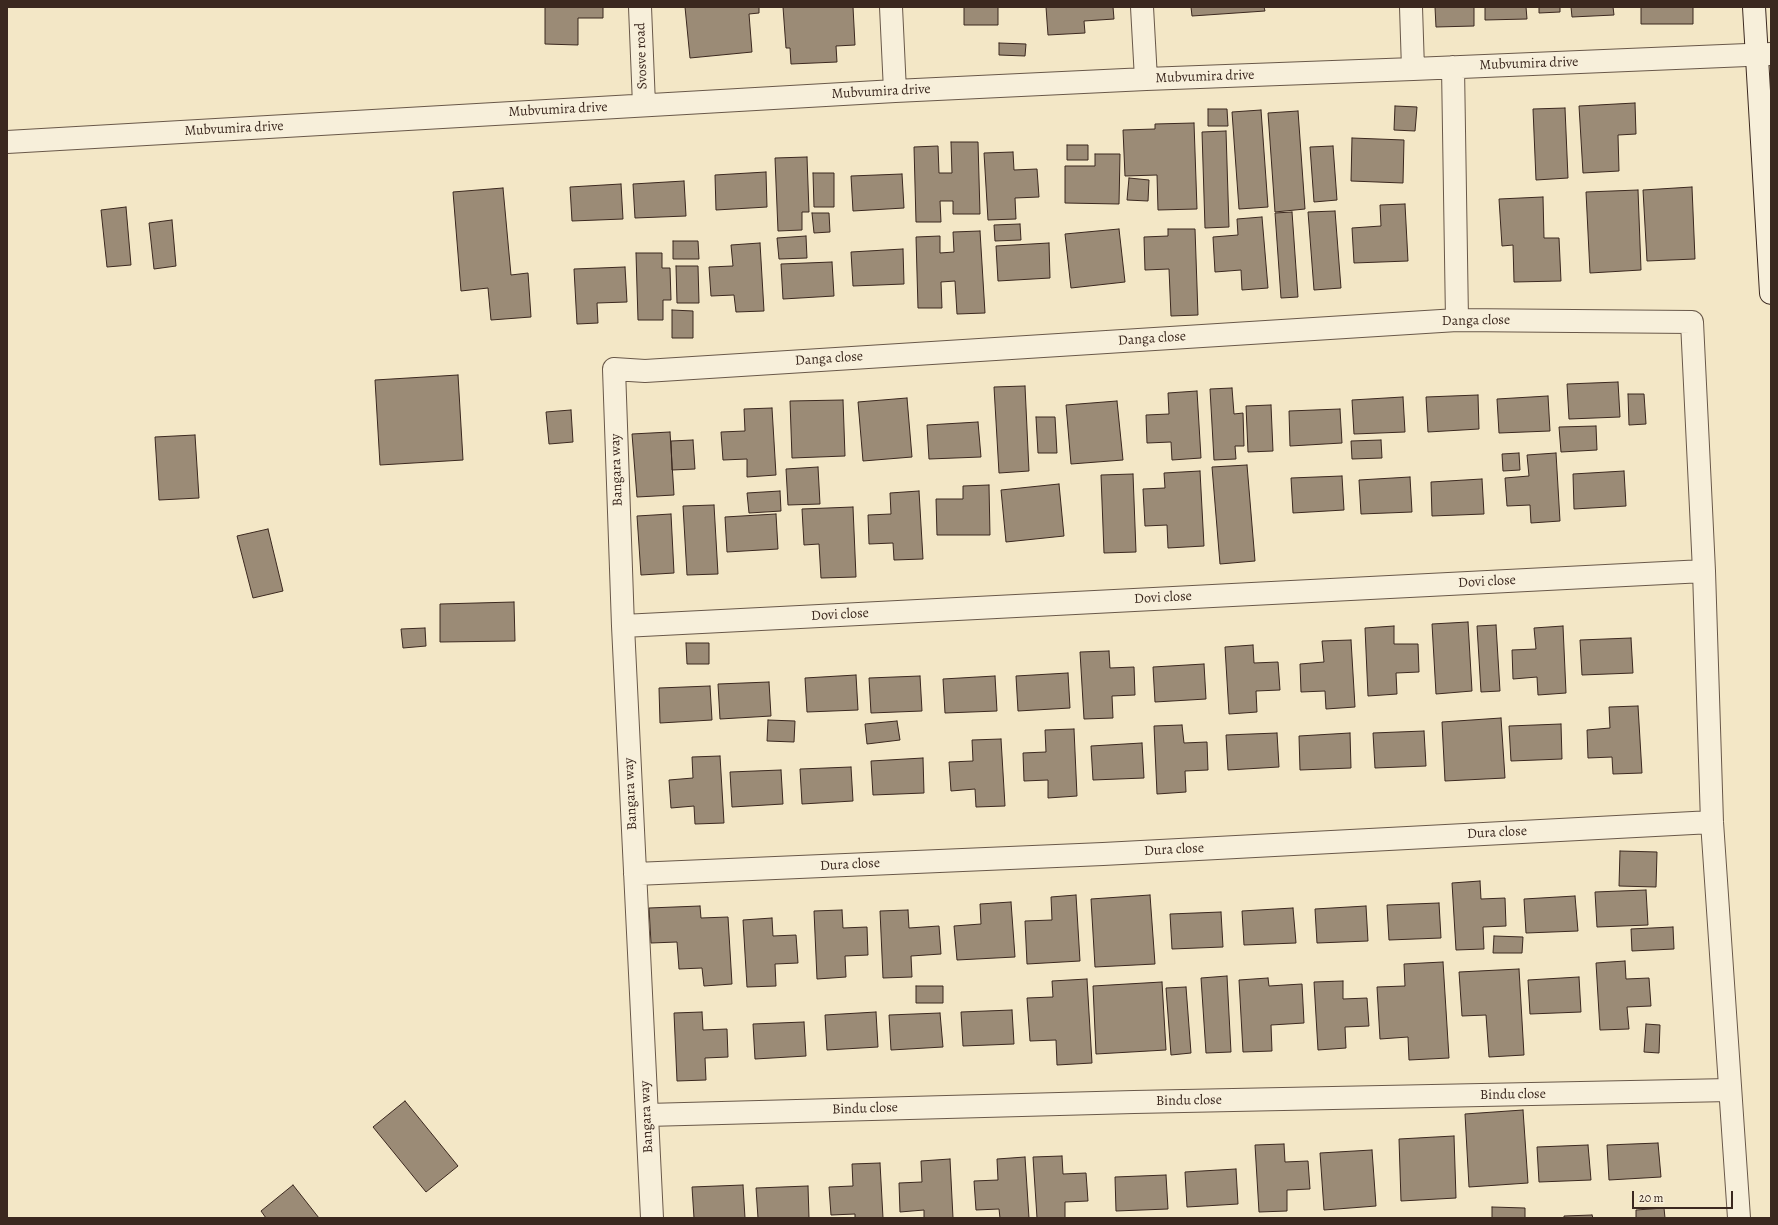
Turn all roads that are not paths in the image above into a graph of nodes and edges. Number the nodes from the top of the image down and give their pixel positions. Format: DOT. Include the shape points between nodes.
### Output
graph roads {
  1 [pos="640,7"];
  2 [pos="891,7"];
  3 [pos="1142,7"];
  4 [pos="1411,7"];
  5 [pos="1754,7"];
  6 [pos="1764,54"];
  7 [pos="1453,67"];
  8 [pos="1414,70"];
  9 [pos="1146,79"];
  10 [pos="895,91"];
  11 [pos="644,105"];
  12 [pos="7,142"];
  13 [pos="1771,293"];
  14 [pos="1457,320"];
  15 [pos="614,369"];
  16 [pos="1704,571"];
  17 [pos="623,626"];
  18 [pos="1712,822"];
  19 [pos="635,874"];
  20 [pos="1730,1090"];
  21 [pos="647,1115"];
  22 [pos="652,1218"];
  23 [pos="1739,1218"];
  1 -- 11 [label="street, Svosve road"];
  2 -- 10 [label="street"];
  3 -- 9 [label="street"];
  4 -- 8 [label="street"];
  5 -- 6 [label="street"];
  6 -- 7 [label="street, Mubvumira drive"];
  6 -- 13 [label="street"];
  7 -- 8 [label="street, Mubvumira drive"];
  7 -- 14 [label="street"];
  8 -- 9 [label="street, Mubvumira drive"];
  9 -- 10 [label="street, Mubvumira drive"];
  10 -- 11 [label="street, Mubvumira drive"];
  11 -- 12 [label="street, Mubvumira drive"];
  14 -- 15 [label="street, Danga close" via="645,371"];
  14 -- 16 [label="street, Danga close" via="1692,322"];
  15 -- 17 [label="street, Bangara way"];
  16 -- 17 [label="street, Dovi close"];
  16 -- 18 [label="street"];
  17 -- 19 [label="street, Bangara way"];
  18 -- 19 [label="street, Dura close" via="1095,854"];
  18 -- 20 [label="street"];
  19 -- 21 [label="street, Bangara way"];
  20 -- 21 [label="street, Bindu close"];
  20 -- 23 [label="street"];
  21 -- 22 [label="street, Bangara way"];
}
